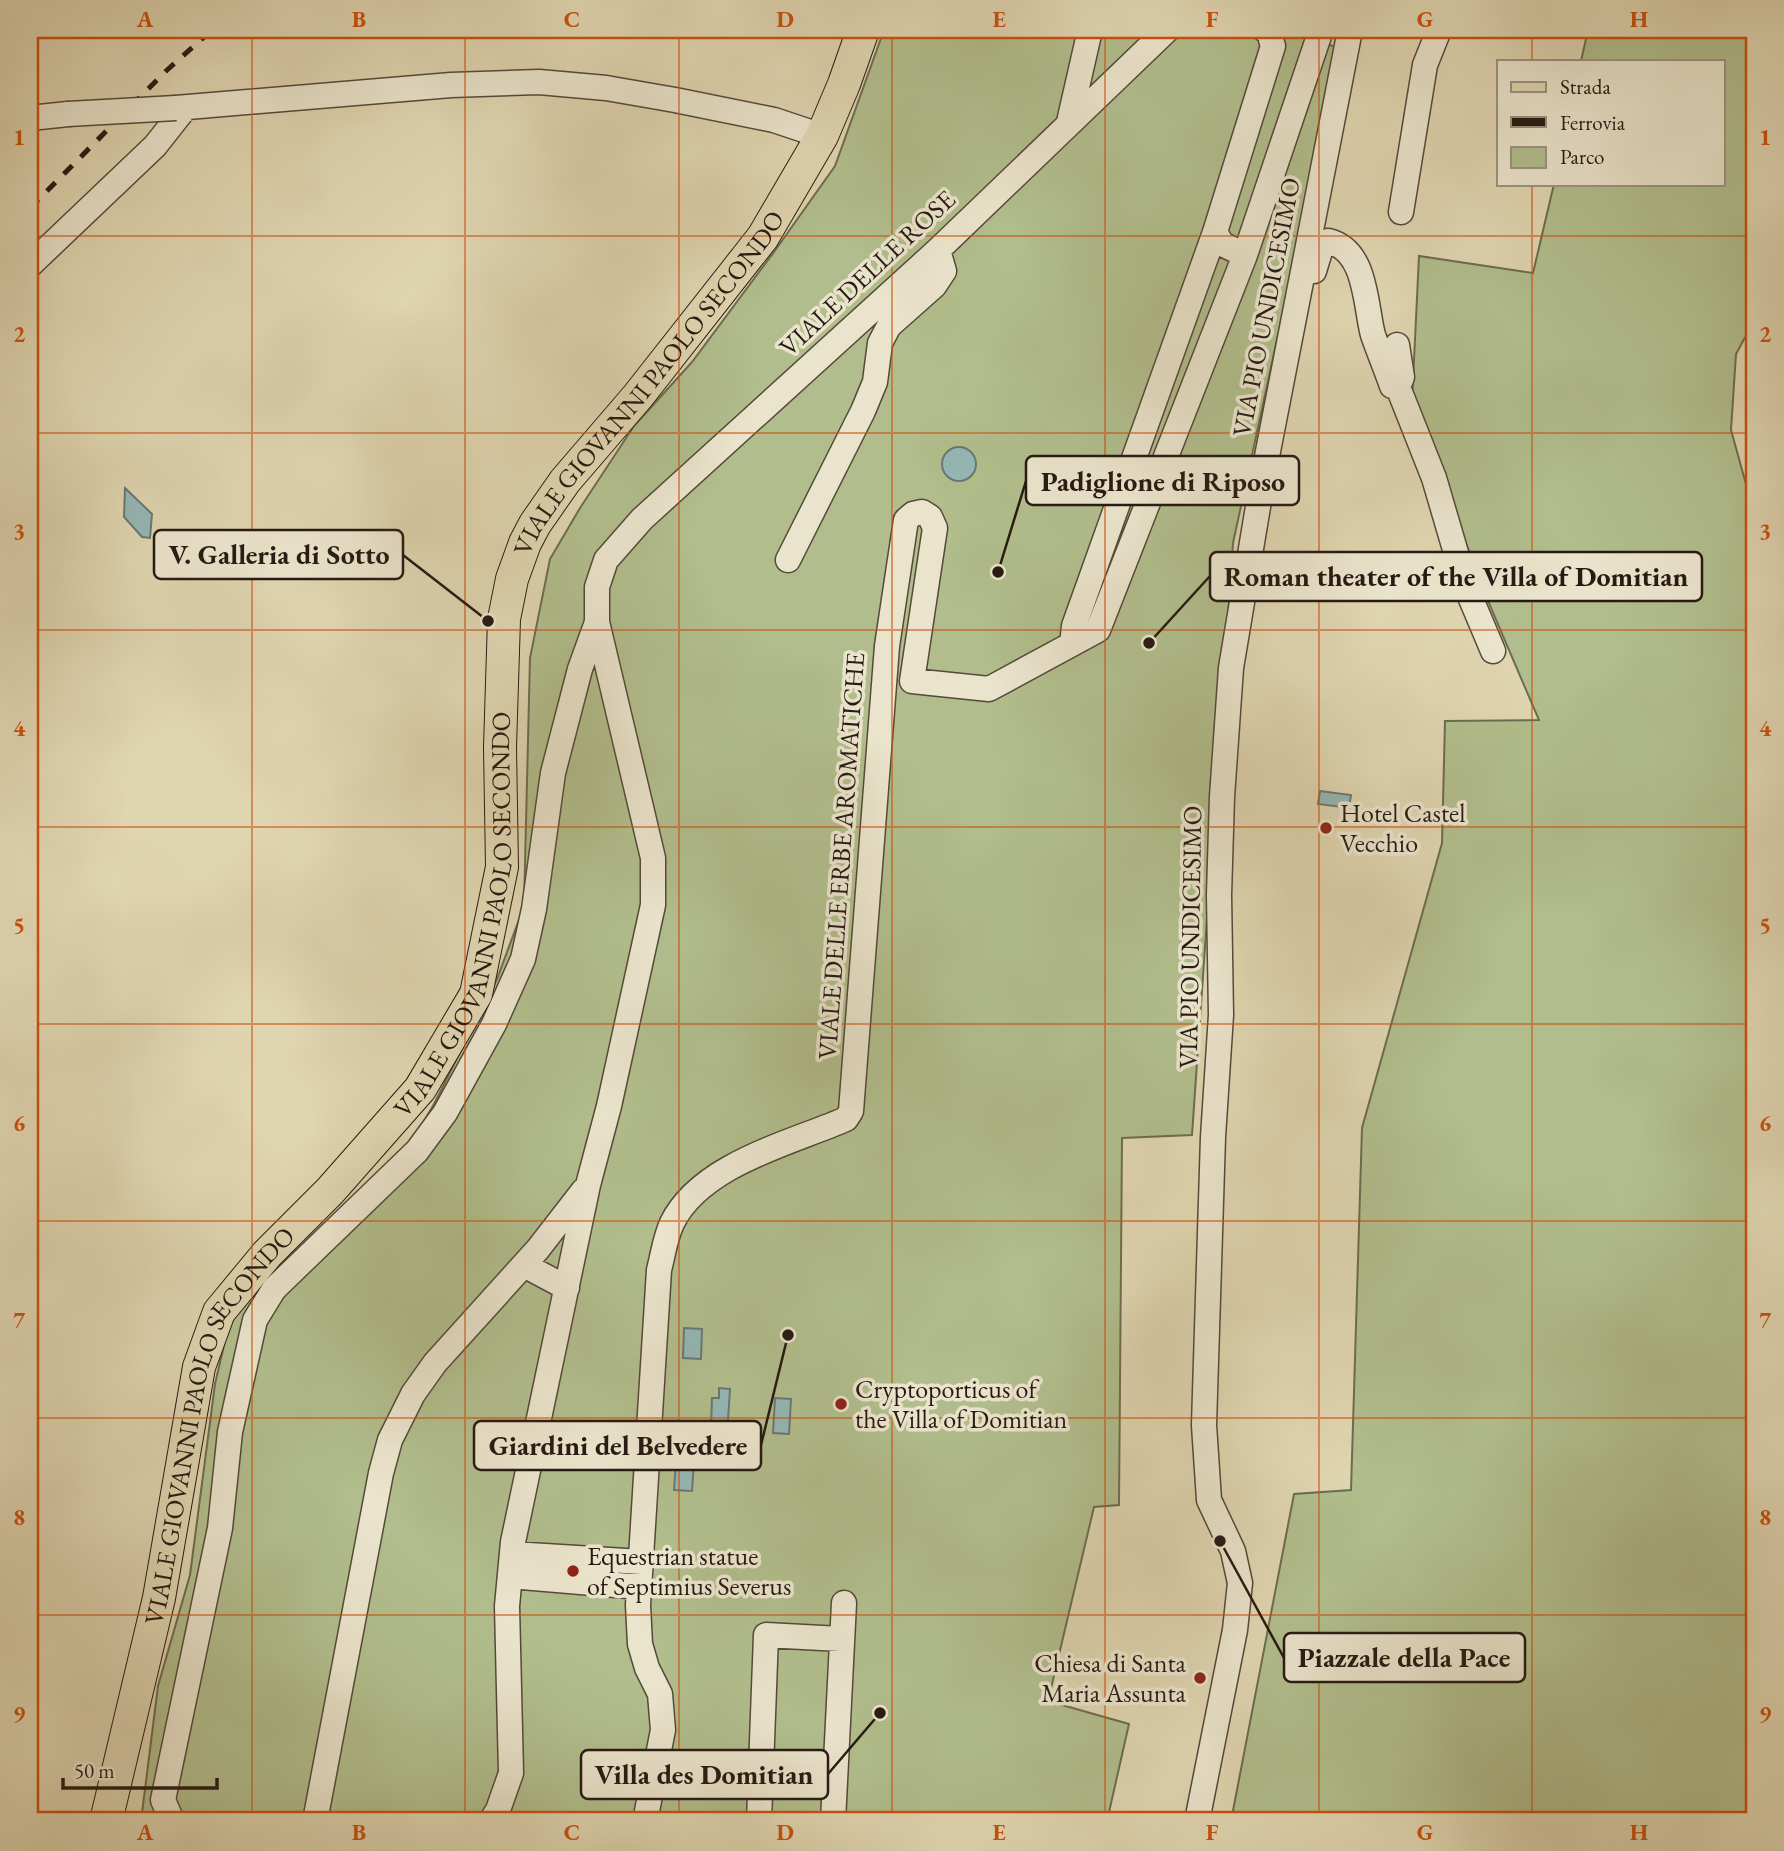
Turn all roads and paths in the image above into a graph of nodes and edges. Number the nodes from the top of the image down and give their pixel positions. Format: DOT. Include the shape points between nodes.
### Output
graph roads {
  1 [pos="863,30"];
  2 [pos="1090,30"];
  3 [pos="1167,30"];
  4 [pos="1265,30"];
  5 [pos="1321,30"];
  6 [pos="1439,30"];
  7 [pos="1348,41"];
  8 [pos="180,108"];
  9 [pos="30,118"];
  10 [pos="1069,122"];
  11 [pos="821,136"];
  12 [pos="1401,212"];
  13 [pos="1215,232"];
  14 [pos="938,250"];
  15 [pos="1245,255"];
  16 [pos="30,265"];
  17 [pos="1300,292"];
  18 [pos="1397,345"];
  19 [pos="1398,387"];
  20 [pos="788,559"];
  21 [pos="597,622"];
  22 [pos="1072,644"];
  23 [pos="1493,651"];
  24 [pos="588,1185"];
  25 [pos="524,1265"];
  26 [pos="567,1288"];
  27 [pos="511,1565"];
  28 [pos="641,1574"];
  29 [pos="845,1603"];
  30 [pos="841,1639"];
  31 [pos="164,1814"];
  32 [pos="106,1821"];
  33 [pos="315,1821"];
  34 [pos="491,1821"];
  35 [pos="645,1821"];
  36 [pos="759,1821"];
  37 [pos="833,1821"];
  38 [pos="1197,1821"];
  1 -- 11 [label="main road, VIALE GIOVANNI PAOLO SECONDO"];
  2 -- 10 [label="street"];
  3 -- 10 [label="street, VIALE DELLE ROSE"];
  4 -- 13 [label="street" via="1273,46"];
  5 -- 15 [label="street"];
  6 -- 12 [label="street" via="1425,65"];
  7 -- 17 [label="street, VIA PIO UNDICESIMO"];
  8 -- 9 [label="street, bridge"];
  8 -- 11 [label="street" via="539,82 688,102 774,120"];
  8 -- 16 [label="street" via="155,146"];
  10 -- 14 [label="street, VIALE DELLE ROSE"];
  11 -- 32 [label="main road, VIALE GIOVANNI PAOLO SECONDO" via="763,237 565,481 525,543 504,619 502,867 476,994 419,1089 219,1312 199,1367 159,1598"];
  13 -- 15 [label="street" via="1222,244"];
  13 -- 22 [label="street" via="1079,613"];
  14 -- 20 [label="street" via="944,271 934,286 889,326 880,342 875,382 863,411"];
  14 -- 21 [label="street, VIALE DELLE ROSE" via="642,519 606,560 597,587"];
  15 -- 22 [label="street" via="1098,630"];
  17 -- 19 [label="street" via="1324,244 1332,242 1343,250 1361,274 1379,351 1392,386"];
  17 -- 38 [label="street, VIA PIO UNDICESIMO" via="1231,668 1222,797 1222,1015 1213,1137 1204,1425 1209,1500 1233,1551 1240,1583"];
  18 -- 19 [label="street" via="1402,377"];
  19 -- 23 [label="street" via="1434,478 1466,587"];
  21 -- 24 [label="street" via="653,858 653,905"];
  21 -- 31 [label="street" via="553,773 523,959 494,1024 445,1113 417,1151 274,1289 255,1320 230,1432 220,1528"];
  22 -- 28 [label="street, VIALE DELLE ERBE AROMATICHE" via="989,689 912,681 935,528 922,512 906,520 887,646 851,1111 840,1122 727,1170 705,1184 673,1221 659,1270"];
  24 -- 25 [label="street"];
  24 -- 26 [label="street"];
  25 -- 26 [label="street"];
  25 -- 33 [label="street" via="435,1363 390,1440"];
  26 -- 27 [label="street"];
  27 -- 28 [label="street"];
  27 -- 34 [label="street" via="507,1606 511,1773"];
  28 -- 35 [label="street" via="640,1644 660,1694 663,1730"];
  29 -- 30 [label="street"];
  30 -- 36 [label="street" via="766,1635"];
  30 -- 37 [label="street"];
}
